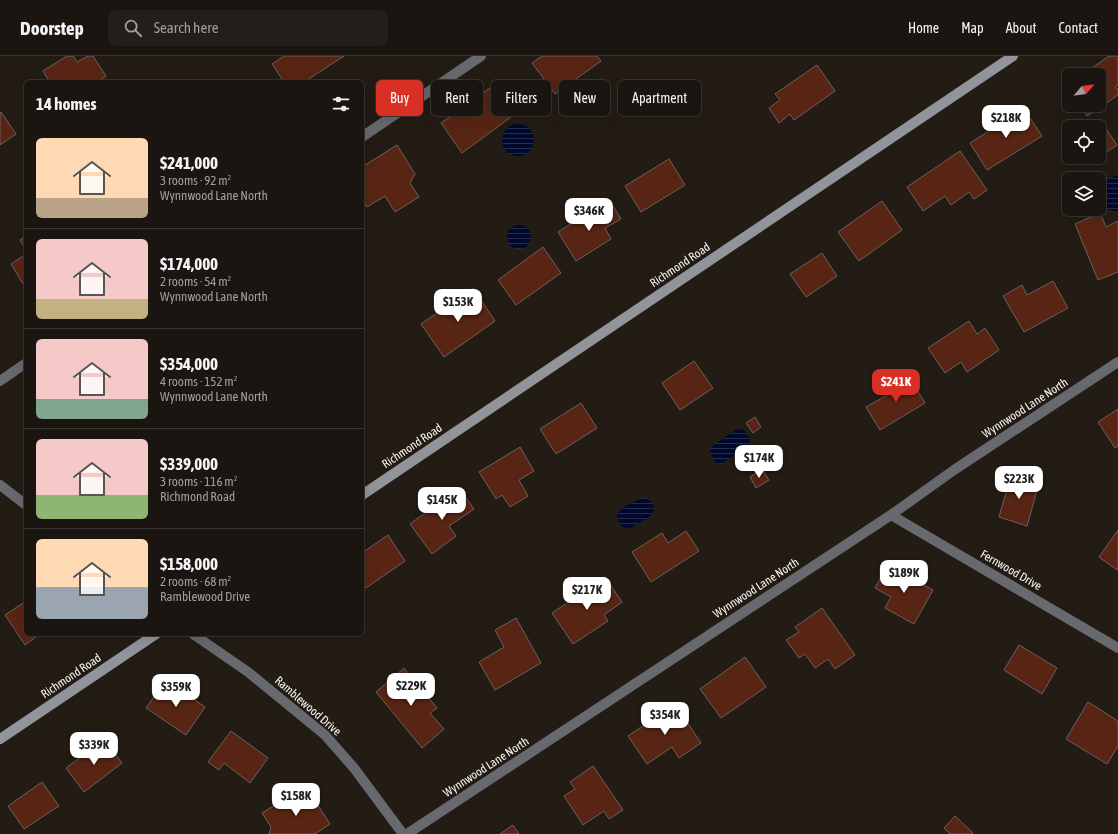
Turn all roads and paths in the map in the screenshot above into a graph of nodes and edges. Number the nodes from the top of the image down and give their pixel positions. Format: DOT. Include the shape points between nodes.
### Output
graph roads {
  1 [pos="482,56"];
  2 [pos="1013,56"];
  3 [pos="364,136"];
  4 [pos="1118,362"];
  5 [pos="24,364"];
  6 [pos="0,381"];
  7 [pos="0,485"];
  8 [pos="364,494"];
  9 [pos="24,503"];
  10 [pos="891,515"];
  11 [pos="153,636"];
  12 [pos="196,636"];
  13 [pos="1118,648"];
  14 [pos="0,739"];
  15 [pos="403,834"];
  16 [pos="407,834"];
  1 -- 3 [label="street"];
  2 -- 8 [label="street, Richmond Road"];
  4 -- 10 [label="street, Wynnwood Lane North" via="954,470"];
  5 -- 6 [label="street"];
  7 -- 9 [label="street"];
  10 -- 13 [label="street, Fernwood Drive"];
  10 -- 16 [label="street, Wynnwood Lane North"];
  11 -- 14 [label="street, Richmond Road"];
  12 -- 15 [label="street, Ramblewood Drive" via="248,672 325,735 354,768"];
}
